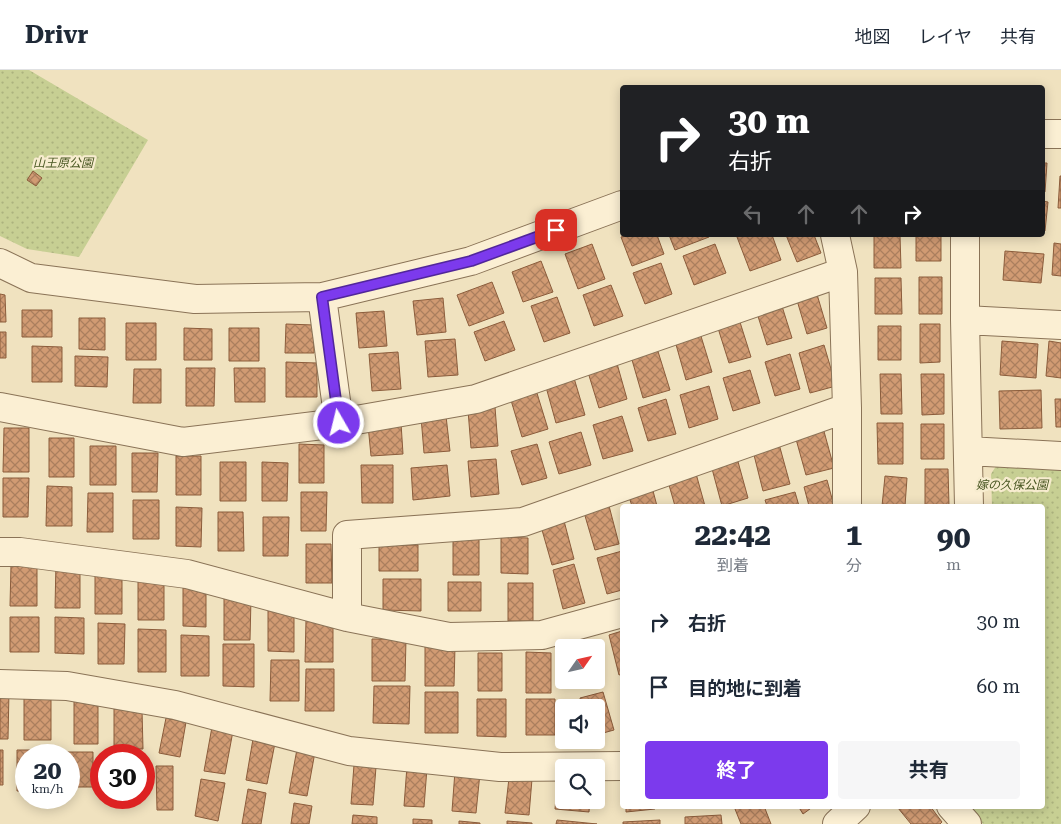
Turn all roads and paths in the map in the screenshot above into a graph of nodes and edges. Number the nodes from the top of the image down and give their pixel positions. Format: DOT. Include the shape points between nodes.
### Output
graph roads {
  1 [pos="1045,134"];
  2 [pos="1061,134"];
  3 [pos="620,206"];
  4 [pos="835,237"];
  5 [pos="965,237"];
  6 [pos="0,263"];
  7 [pos="842,272"];
  8 [pos="322,297"];
  9 [pos="965,320"];
  10 [pos="1061,325"];
  11 [pos="0,407"];
  12 [pos="848,408"];
  13 [pos="339,423"];
  14 [pos="968,451"];
  15 [pos="1061,456"];
  16 [pos="847,504"];
  17 [pos="969,504"];
  18 [pos="0,552"];
  19 [pos="620,614"];
  20 [pos="347,617"];
  21 [pos="0,684"];
  22 [pos="620,766"];
  23 [pos="853,809"];
  24 [pos="954,809"];
  25 [pos="837,824"];
  26 [pos="967,824"];
  1 -- 2 [label="street"];
  3 -- 8 [label="street" via="471,261"];
  4 -- 7 [label="street"];
  5 -- 9 [label="street"];
  6 -- 8 [label="street" via="31,278 194,299"];
  7 -- 12 [label="street"];
  7 -- 13 [label="street" via="476,399"];
  8 -- 13 [label="street"];
  9 -- 10 [label="street"];
  9 -- 14 [label="street"];
  11 -- 13 [label="street" via="183,442"];
  12 -- 16 [label="street"];
  12 -- 20 [label="street" via="523,522 347,535"];
  14 -- 15 [label="street"];
  14 -- 17 [label="street"];
  18 -- 20 [label="street" via="187,574"];
  19 -- 20 [label="street" via="542,635 449,637"];
  21 -- 22 [label="street" via="68,686 176,705 348,751 500,767"];
  23 -- 25 [label="street"];
  24 -- 26 [label="street"];
}
